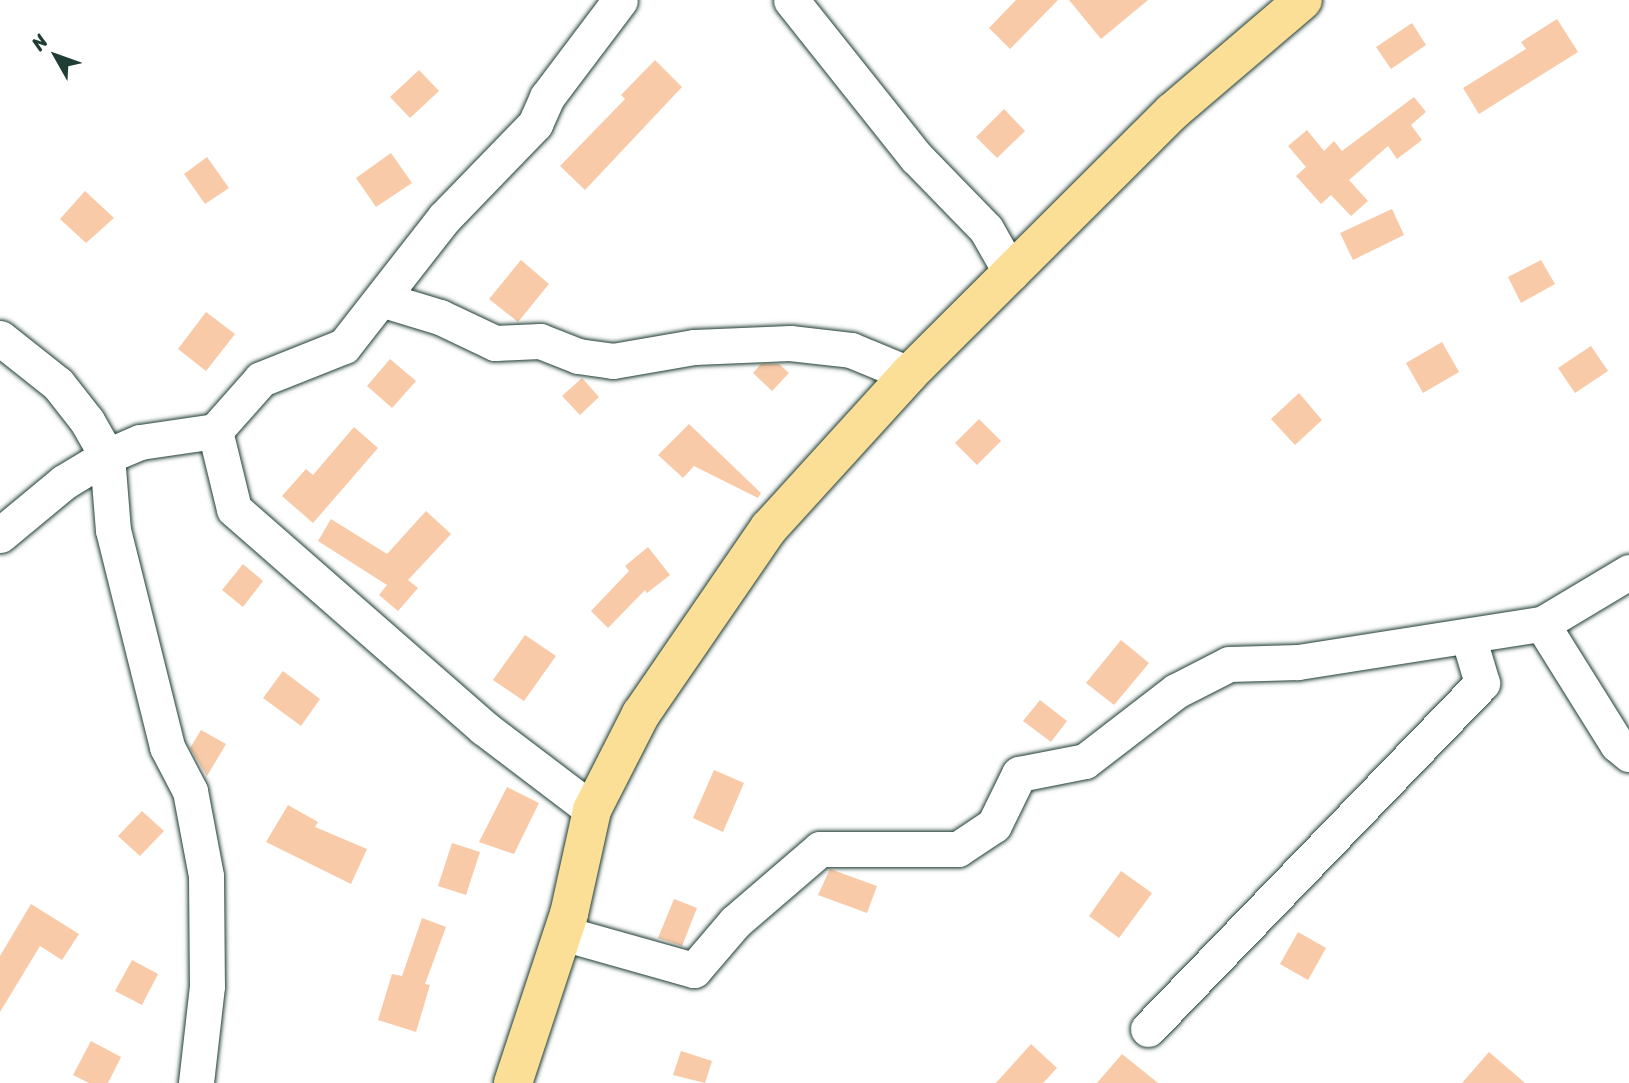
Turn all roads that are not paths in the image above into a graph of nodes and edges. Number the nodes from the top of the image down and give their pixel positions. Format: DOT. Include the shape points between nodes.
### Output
graph roads {
  1 [pos="620,0"];
  2 [pos="791,0"];
  3 [pos="1303,0"];
  4 [pos="1011,272"];
  5 [pos="384,300"];
  6 [pos="0,338"];
  7 [pos="909,374"];
  8 [pos="215,431"];
  9 [pos="107,456"];
  10 [pos="0,535"];
  11 [pos="1629,572"];
  12 [pos="1542,624"];
  13 [pos="1468,636"];
  14 [pos="1629,754"];
  15 [pos="592,810"];
  16 [pos="562,933"];
  17 [pos="1148,1029"];
  18 [pos="196,1083"];
  19 [pos="513,1083"];
  1 -- 5 [label="street" via="547,97 535,124 444,218"];
  2 -- 4 [label="street" via="916,157 986,229"];
  3 -- 4 [label="main road" via="1172,113"];
  4 -- 7 [label="main road"];
  5 -- 7 [label="street" via="440,317 495,343 540,341 578,356 613,361 694,347 790,343 851,351"];
  5 -- 8 [label="street" via="344,346 261,379"];
  6 -- 9 [label="street" via="58,384 88,421"];
  7 -- 15 [label="main road" via="769,528 641,714"];
  8 -- 9 [label="street" via="140,442"];
  8 -- 15 [label="street" via="234,509 484,728"];
  9 -- 10 [label="street" via="64,482"];
  9 -- 18 [label="street" via="113,530 167,747 190,791 206,876 207,986"];
  11 -- 12 [label="street"];
  12 -- 13 [label="street"];
  12 -- 14 [label="street" via="1617,744"];
  13 -- 16 [label="street" via="1298,662 1229,664 1176,691 1085,761 1019,774 994,825 958,849 820,849 735,922 694,970"];
  13 -- 17 [label="street" via="1482,683"];
  15 -- 16 [label="main road"];
  16 -- 19 [label="main road"];
}
